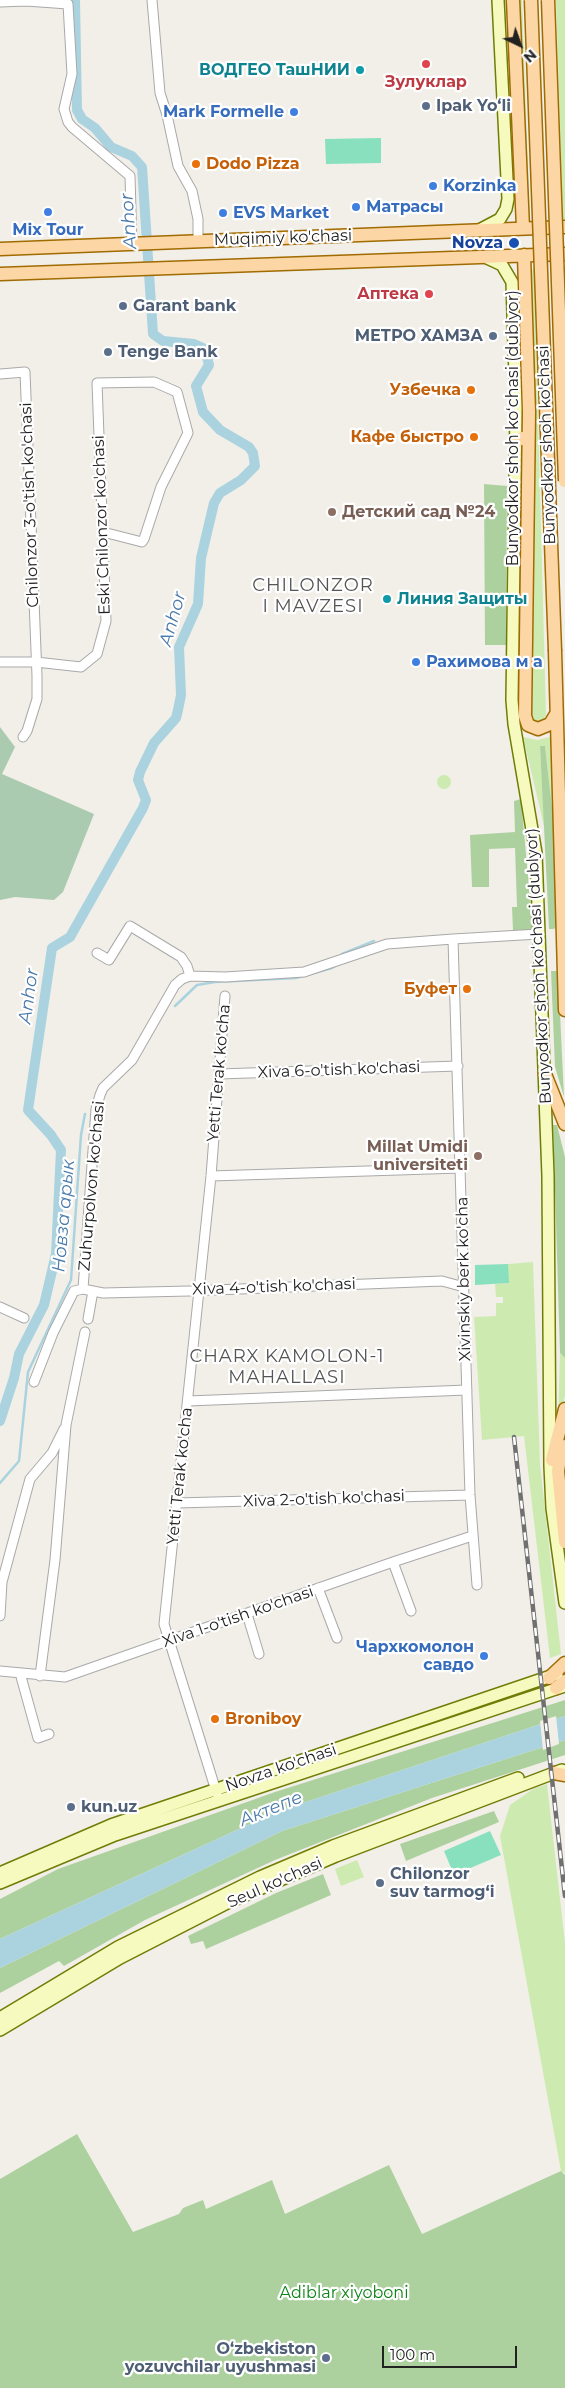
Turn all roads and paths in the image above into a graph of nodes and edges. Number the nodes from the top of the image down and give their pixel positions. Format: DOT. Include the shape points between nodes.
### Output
graph roads {
  1 [pos="152,0"];
  2 [pos="498,0"];
  3 [pos="513,0"];
  4 [pos="531,0"];
  5 [pos="548,0"];
  6 [pos="0,2"];
  7 [pos="565,227"];
  8 [pos="523,228"];
  9 [pos="474,231"];
  10 [pos="198,242"];
  11 [pos="134,244"];
  12 [pos="0,249"];
  13 [pos="565,254"];
  14 [pos="524,255"];
  15 [pos="482,257"];
  16 [pos="0,274"];
  17 [pos="0,374"];
  18 [pos="522,441"];
  19 [pos="565,481"];
  20 [pos="103,532"];
  21 [pos="0,662"];
  22 [pos="36,662"];
  23 [pos="556,714"];
  24 [pos="23,737"];
  25 [pos="539,934"];
  26 [pos="453,939"];
  27 [pos="97,953"];
  28 [pos="190,976"];
  29 [pos="226,996"];
  30 [pos="565,1010"];
  31 [pos="458,1066"];
  32 [pos="219,1074"];
  33 [pos="545,1074"];
  34 [pos="565,1124"];
  35 [pos="460,1168"];
  36 [pos="211,1176"];
  37 [pos="464,1287"];
  38 [pos="83,1289"];
  39 [pos="93,1291"];
  40 [pos="198,1291"];
  41 [pos="0,1307"];
  42 [pos="24,1318"];
  43 [pos="88,1319"];
  44 [pos="85,1332"];
  45 [pos="34,1382"];
  46 [pos="467,1390"];
  47 [pos="188,1401"];
  48 [pos="565,1409"];
  49 [pos="66,1426"];
  50 [pos="565,1446"];
  51 [pos="550,1466"];
  52 [pos="470,1495"];
  53 [pos="177,1503"];
  54 [pos="472,1536"];
  55 [pos="565,1542"];
  56 [pos="393,1562"];
  57 [pos="477,1585"];
  58 [pos="318,1588"];
  59 [pos="565,1603"];
  60 [pos="411,1611"];
  61 [pos="0,1614"];
  62 [pos="247,1614"];
  63 [pos="337,1638"];
  64 [pos="168,1641"];
  65 [pos="259,1654"];
  66 [pos="565,1663"];
  67 [pos="565,1669"];
  68 [pos="0,1671"];
  69 [pos="20,1673"];
  70 [pos="40,1676"];
  71 [pos="559,1683"];
  72 [pos="49,1734"];
  73 [pos="565,1763"];
  74 [pos="561,1772"];
  75 [pos="217,1794"];
  76 [pos="0,1873"];
  77 [pos="0,1883"];
  78 [pos="0,2018"];
  79 [pos="0,2030"];
  1 -- 10 [label="street" via="160,93 168,115 178,166 192,192 198,219"];
  2 -- 9 [label="main road" via="508,199 505,212 497,222"];
  3 -- 8 [label="main road"];
  4 -- 23 [label="main road, Bunyodkor shoh ko'chasi, bridge"];
  5 -- 19 [label="main road, Bunyodkor shoh ko'chasi, bridge"];
  6 -- 11 [label="street" via="68,4 72,74 64,109 72,127 130,176"];
  7 -- 8 [label="main road, Muqimiy ko'chasi"];
  8 -- 9 [label="main road, Muqimiy ko'chasi"];
  9 -- 10 [label="main road, Muqimiy ko'chasi"];
  10 -- 11 [label="main road, Muqimiy ko'chasi"];
  11 -- 12 [label="main road, Muqimiy ko'chasi"];
  13 -- 14 [label="main road, Muqimiy ko'chasi"];
  14 -- 15 [label="main road, Muqimiy ko'chasi"];
  14 -- 18 [label="main road"];
  15 -- 16 [label="main road, Muqimiy ko'chasi"];
  15 -- 18 [label="main road, Bunyodkor shoh koʻchasi (dublyor)" via="500,263 512,282"];
  17 -- 22 [label="street, Chilonzor 3-o'tish ko'chasi" via="24,372"];
  18 -- 23 [label="main road" via="525,716 528,725 538,729 550,724"];
  18 -- 25 [label="main road, Bunyodkor shoh koʻchasi (dublyor)" via="512,700 534,837"];
  20 -- 20 [label="street, Eski Chilonzor ko'chasi" via="142,542 161,487 188,433 177,392 154,382 97,383"];
  20 -- 22 [label="street, Eski Chilonzor ko'chasi" via="106,621 97,654 81,667"];
  21 -- 22 [label="street, Eski Chilonzor ko'chasi"];
  22 -- 24 [label="street" via="37,699"];
  23 -- 30 [label="main road, Bunyodkor shoh ko'chasi"];
  25 -- 26 [label="street"];
  25 -- 33 [label="main road, Bunyodkor shoh koʻchasi (dublyor)"];
  26 -- 28 [label="street" via="386,944 318,969 290,973"];
  26 -- 31 [label="street, Xivinskiy berk ko'cha"];
  27 -- 28 [label="street" via="109,960 130,926 182,957"];
  28 -- 38 [label="street, Zuhurpolvon ko'chasi" via="175,984 132,1060 103,1088 100,1095 96,1110"];
  29 -- 32 [label="street, Yetti Terak ko'cha"];
  31 -- 32 [label="street, Xiva 6-o'tish ko'chasi"];
  31 -- 35 [label="street, Xivinskiy berk ko'cha"];
  32 -- 36 [label="street, Yetti Terak ko'cha"];
  33 -- 34 [label="main road"];
  33 -- 51 [label="main road, Bunyodkor shoh koʻchasi (dublyor)"];
  35 -- 36 [label="street"];
  35 -- 37 [label="street, Xivinskiy berk ko'cha"];
  36 -- 40 [label="street, Yetti Terak ko'cha"];
  37 -- 40 [label="street, Xiva 4-o'tish ko'chasi" via="442,1281"];
  37 -- 46 [label="street, Xivinskiy berk ko'cha"];
  38 -- 39 [label="street, Xiva 4-o'tish ko'chasi"];
  38 -- 45 [label="street, Zuhurpolvon ko'chasi" via="74,1291 51,1332"];
  39 -- 40 [label="street, Xiva 4-o'tish ko'chasi"];
  39 -- 43 [label="street"];
  40 -- 47 [label="street, Yetti Terak ko'cha"];
  41 -- 42 [label="street"];
  44 -- 49 [label="street"];
  46 -- 47 [label="street"];
  46 -- 52 [label="street, Xivinskiy berk ko'cha"];
  47 -- 53 [label="street, Yetti Terak ko'cha"];
  48 -- 51 [label="main road"];
  49 -- 61 [label="street" via="52,1452 30,1479 2,1582"];
  49 -- 70 [label="street" via="55,1560"];
  50 -- 55 [label="main road" via="558,1477"];
  51 -- 59 [label="main road, Bunyodkor shoh koʻchasi (dublyor)" via="552,1508"];
  52 -- 53 [label="street, Xiva 2-o'tish ko'chasi"];
  52 -- 54 [label="street, Xivinskiy berk ko'cha"];
  53 -- 64 [label="street, Yetti Terak ko'cha" via="164,1624"];
  54 -- 56 [label="street, Xiva 1-o'tish ko'chasi"];
  54 -- 57 [label="street, Xivinskiy berk ko'cha"];
  56 -- 58 [label="street, Xiva 1-o'tish ko'chasi"];
  56 -- 60 [label="street"];
  58 -- 62 [label="street, Xiva 1-o'tish ko'chasi"];
  58 -- 63 [label="street"];
  62 -- 64 [label="street, Xiva 1-o'tish ko'chasi"];
  62 -- 65 [label="street"];
  64 -- 70 [label="street, Xiva 1-o'tish ko'chasi" via="65,1677"];
  64 -- 75 [label="street, Yetti Terak ko'cha"];
  66 -- 71 [label="main road"];
  67 -- 71 [label="main road, Novza ko'chasi"];
  68 -- 69 [label="street, Xiva 1-o'tish ko'chasi"];
  69 -- 70 [label="street, Xiva 1-o'tish ko'chasi"];
  69 -- 72 [label="street" via="38,1738"];
  71 -- 75 [label="main road, Novza ko'chasi"];
  73 -- 78 [label="main road, Seul ko'chasi" via="333,1846 260,1876 118,1947"];
  74 -- 79 [label="main road, Seul ko'chasi" via="324,1861 227,1903 120,1958"];
  75 -- 76 [label="main road, Novza ko'chasi" via="111,1826"];
  75 -- 77 [label="main road, Novza ko'chasi"];
}
